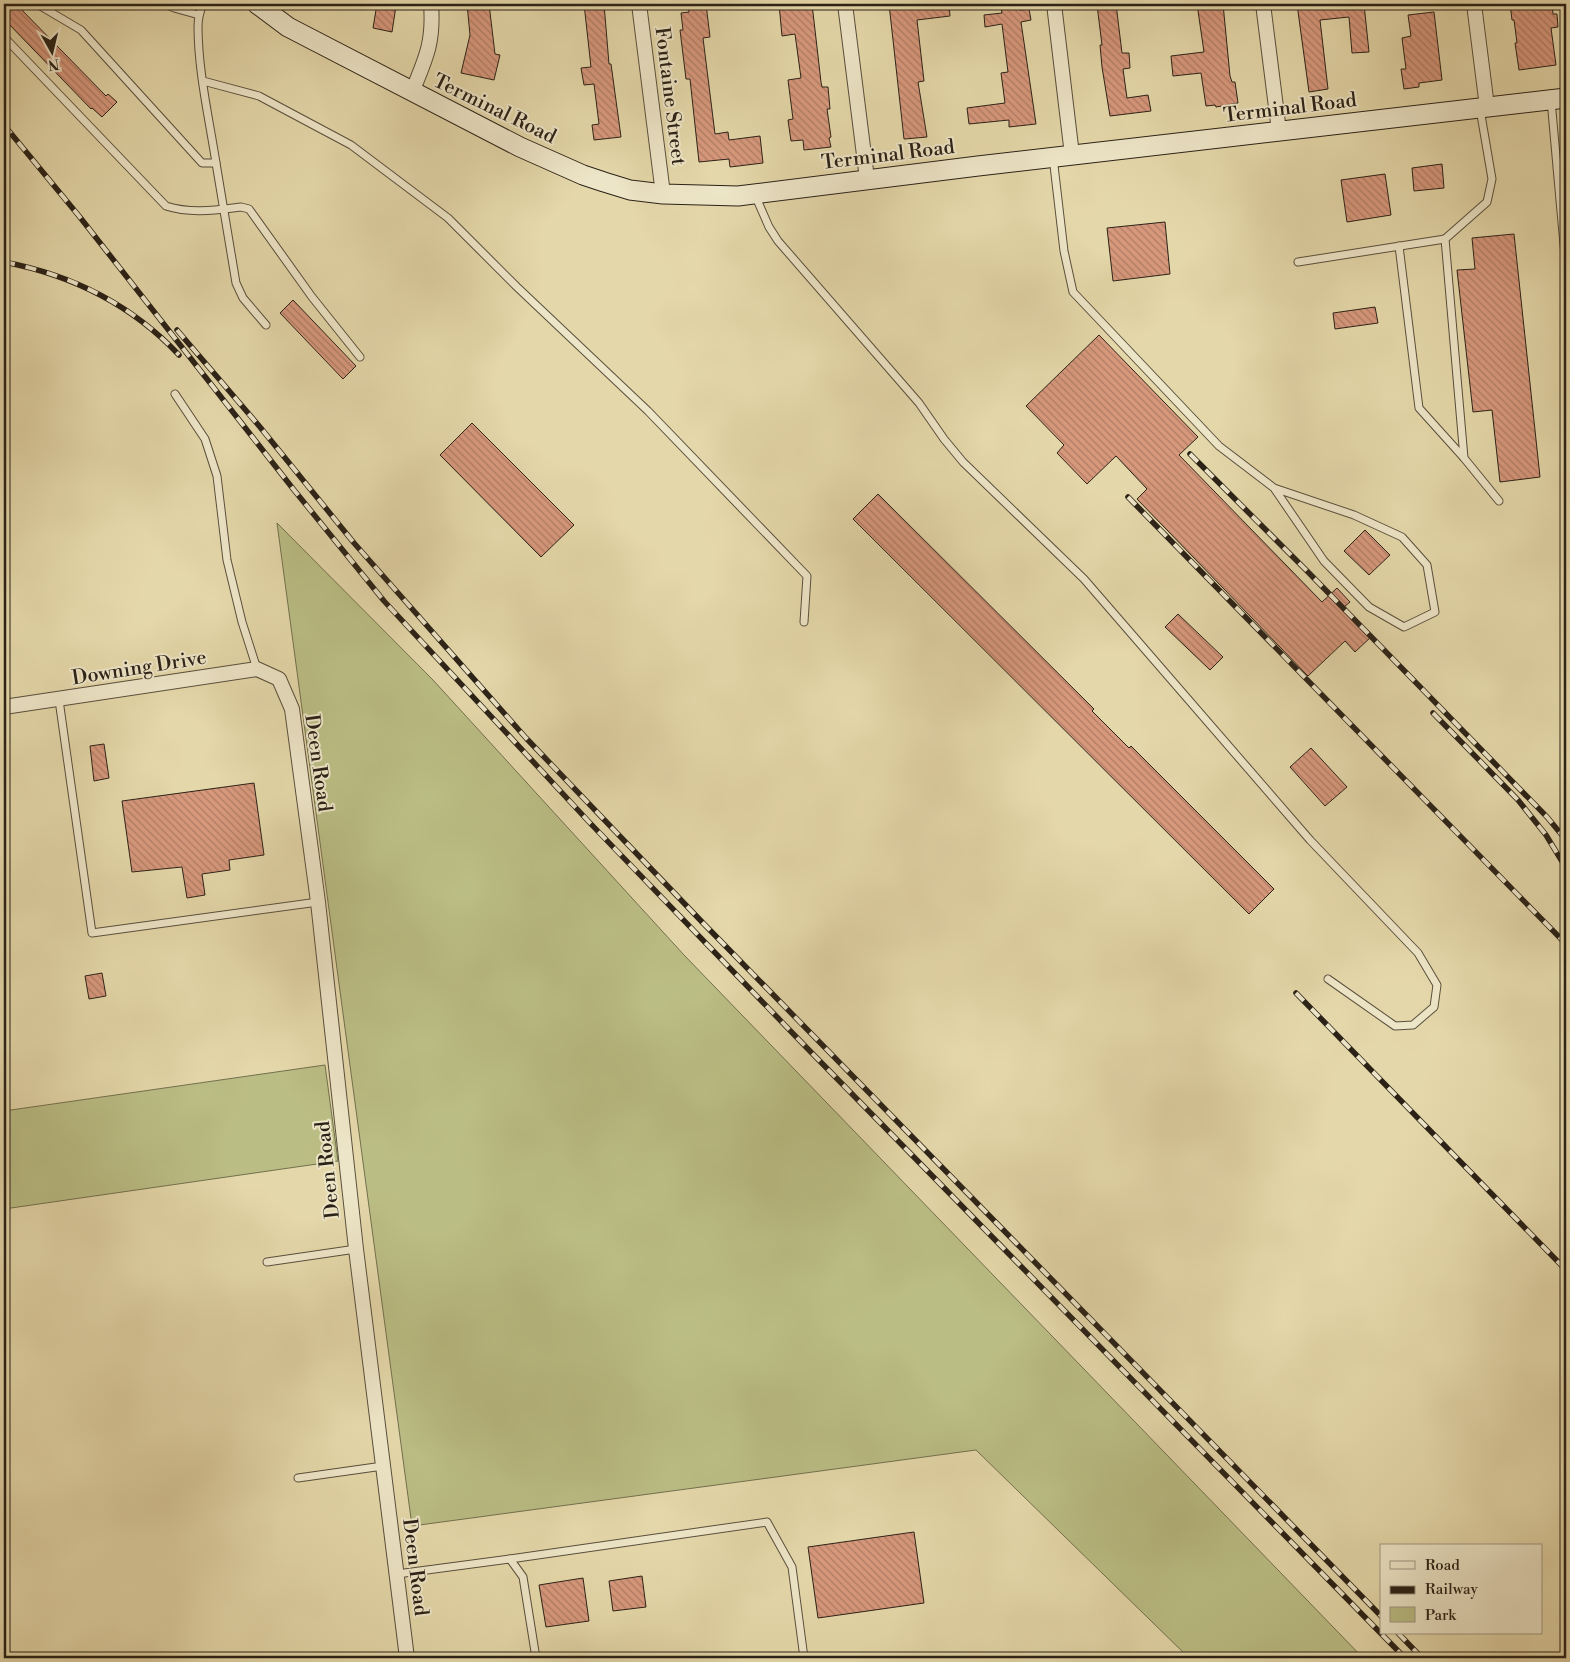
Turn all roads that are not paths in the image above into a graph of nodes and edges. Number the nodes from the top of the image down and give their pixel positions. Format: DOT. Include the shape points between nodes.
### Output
graph roads {
  1 [pos="37,4"];
  2 [pos="165,4"];
  3 [pos="203,4"];
  4 [pos="257,4"];
  5 [pos="431,4"];
  6 [pos="639,4"];
  7 [pos="845,4"];
  8 [pos="1054,4"];
  9 [pos="1263,4"];
  10 [pos="1474,4"];
  11 [pos="199,15"];
  12 [pos="4,37"];
  13 [pos="203,81"];
  14 [pos="412,92"];
  15 [pos="1559,99"];
  16 [pos="1484,108"];
  17 [pos="1278,131"];
  18 [pos="1072,155"];
  19 [pos="1052,157"];
  20 [pos="216,163"];
  21 [pos="867,179"];
  22 [pos="663,194"];
  23 [pos="755,194"];
  24 [pos="224,209"];
  25 [pos="1445,239"];
  26 [pos="1399,246"];
  27 [pos="1298,262"];
  28 [pos="1566,267"];
  29 [pos="266,325"];
  30 [pos="360,357"];
  31 [pos="175,394"];
  32 [pos="1464,458"];
  33 [pos="1274,488"];
  34 [pos="1499,501"];
  35 [pos="804,622"];
  36 [pos="257,669"];
  37 [pos="58,700"];
  38 [pos="4,707"];
  39 [pos="318,902"];
  40 [pos="1328,979"];
  41 [pos="356,1249"];
  42 [pos="268,1262"];
  43 [pos="383,1466"];
  44 [pos="298,1478"];
  45 [pos="510,1559"];
  46 [pos="396,1574"];
  47 [pos="408,1658"];
  48 [pos="536,1658"];
  49 [pos="804,1658"];
  1 -- 20 [label="lane" via="81,30 202,163"];
  2 -- 11 [label="lane"];
  3 -- 11 [label="lane"];
  4 -- 14 [label="main road, Terminal Road" via="288,27"];
  5 -- 14 [label="street" via="429,50"];
  6 -- 22 [label="street, Fontaine Street"];
  7 -- 21 [label="street"];
  8 -- 18 [label="street"];
  9 -- 17 [label="street"];
  10 -- 16 [label="street"];
  11 -- 13 [label="lane"];
  12 -- 24 [label="lane" via="166,206 193,211"];
  13 -- 20 [label="lane"];
  13 -- 35 [label="lane" via="259,96 350,145 448,218 648,411 807,576"];
  14 -- 22 [label="main road, Terminal Road" via="583,175 630,190"];
  15 -- 16 [label="main road, Terminal Road"];
  15 -- 28 [label="lane"];
  16 -- 17 [label="main road, Terminal Road"];
  16 -- 25 [label="lane" via="1492,179 1487,202"];
  17 -- 18 [label="main road, Terminal Road"];
  18 -- 19 [label="main road, Terminal Road"];
  19 -- 21 [label="main road, Terminal Road"];
  19 -- 33 [label="lane" via="1064,251 1073,292 1219,446"];
  20 -- 24 [label="lane"];
  21 -- 23 [label="main road, Terminal Road"];
  22 -- 23 [label="main road, Terminal Road"];
  23 -- 40 [label="lane" via="778,241 919,403 964,462 1084,579 1310,840 1418,953 1437,985 1434,1007 1413,1026 1395,1026"];
  24 -- 29 [label="lane" via="236,283"];
  24 -- 30 [label="lane" via="249,209"];
  25 -- 26 [label="lane"];
  25 -- 32 [label="lane"];
  26 -- 27 [label="lane"];
  26 -- 32 [label="lane" via="1419,408"];
  31 -- 36 [label="lane" via="205,439 217,476 227,560"];
  32 -- 34 [label="lane"];
  33 -- 33 [label="lane" via="1354,515 1402,537 1426,564 1434,612 1404,627 1369,607 1324,561"];
  36 -- 37 [label="street, Downing Drive"];
  36 -- 39 [label="street, Deen Road" via="279,679 292,709"];
  37 -- 38 [label="street, Downing Drive"];
  37 -- 39 [label="lane" via="92,933"];
  39 -- 41 [label="street, Deen Road"];
  41 -- 42 [label="lane"];
  41 -- 43 [label="street, Deen Road"];
  43 -- 44 [label="lane"];
  43 -- 46 [label="street, Deen Road"];
  45 -- 46 [label="lane"];
  45 -- 48 [label="lane" via="523,1577"];
  45 -- 49 [label="lane" via="767,1522 792,1567"];
  46 -- 47 [label="street, Deen Road"];
}
